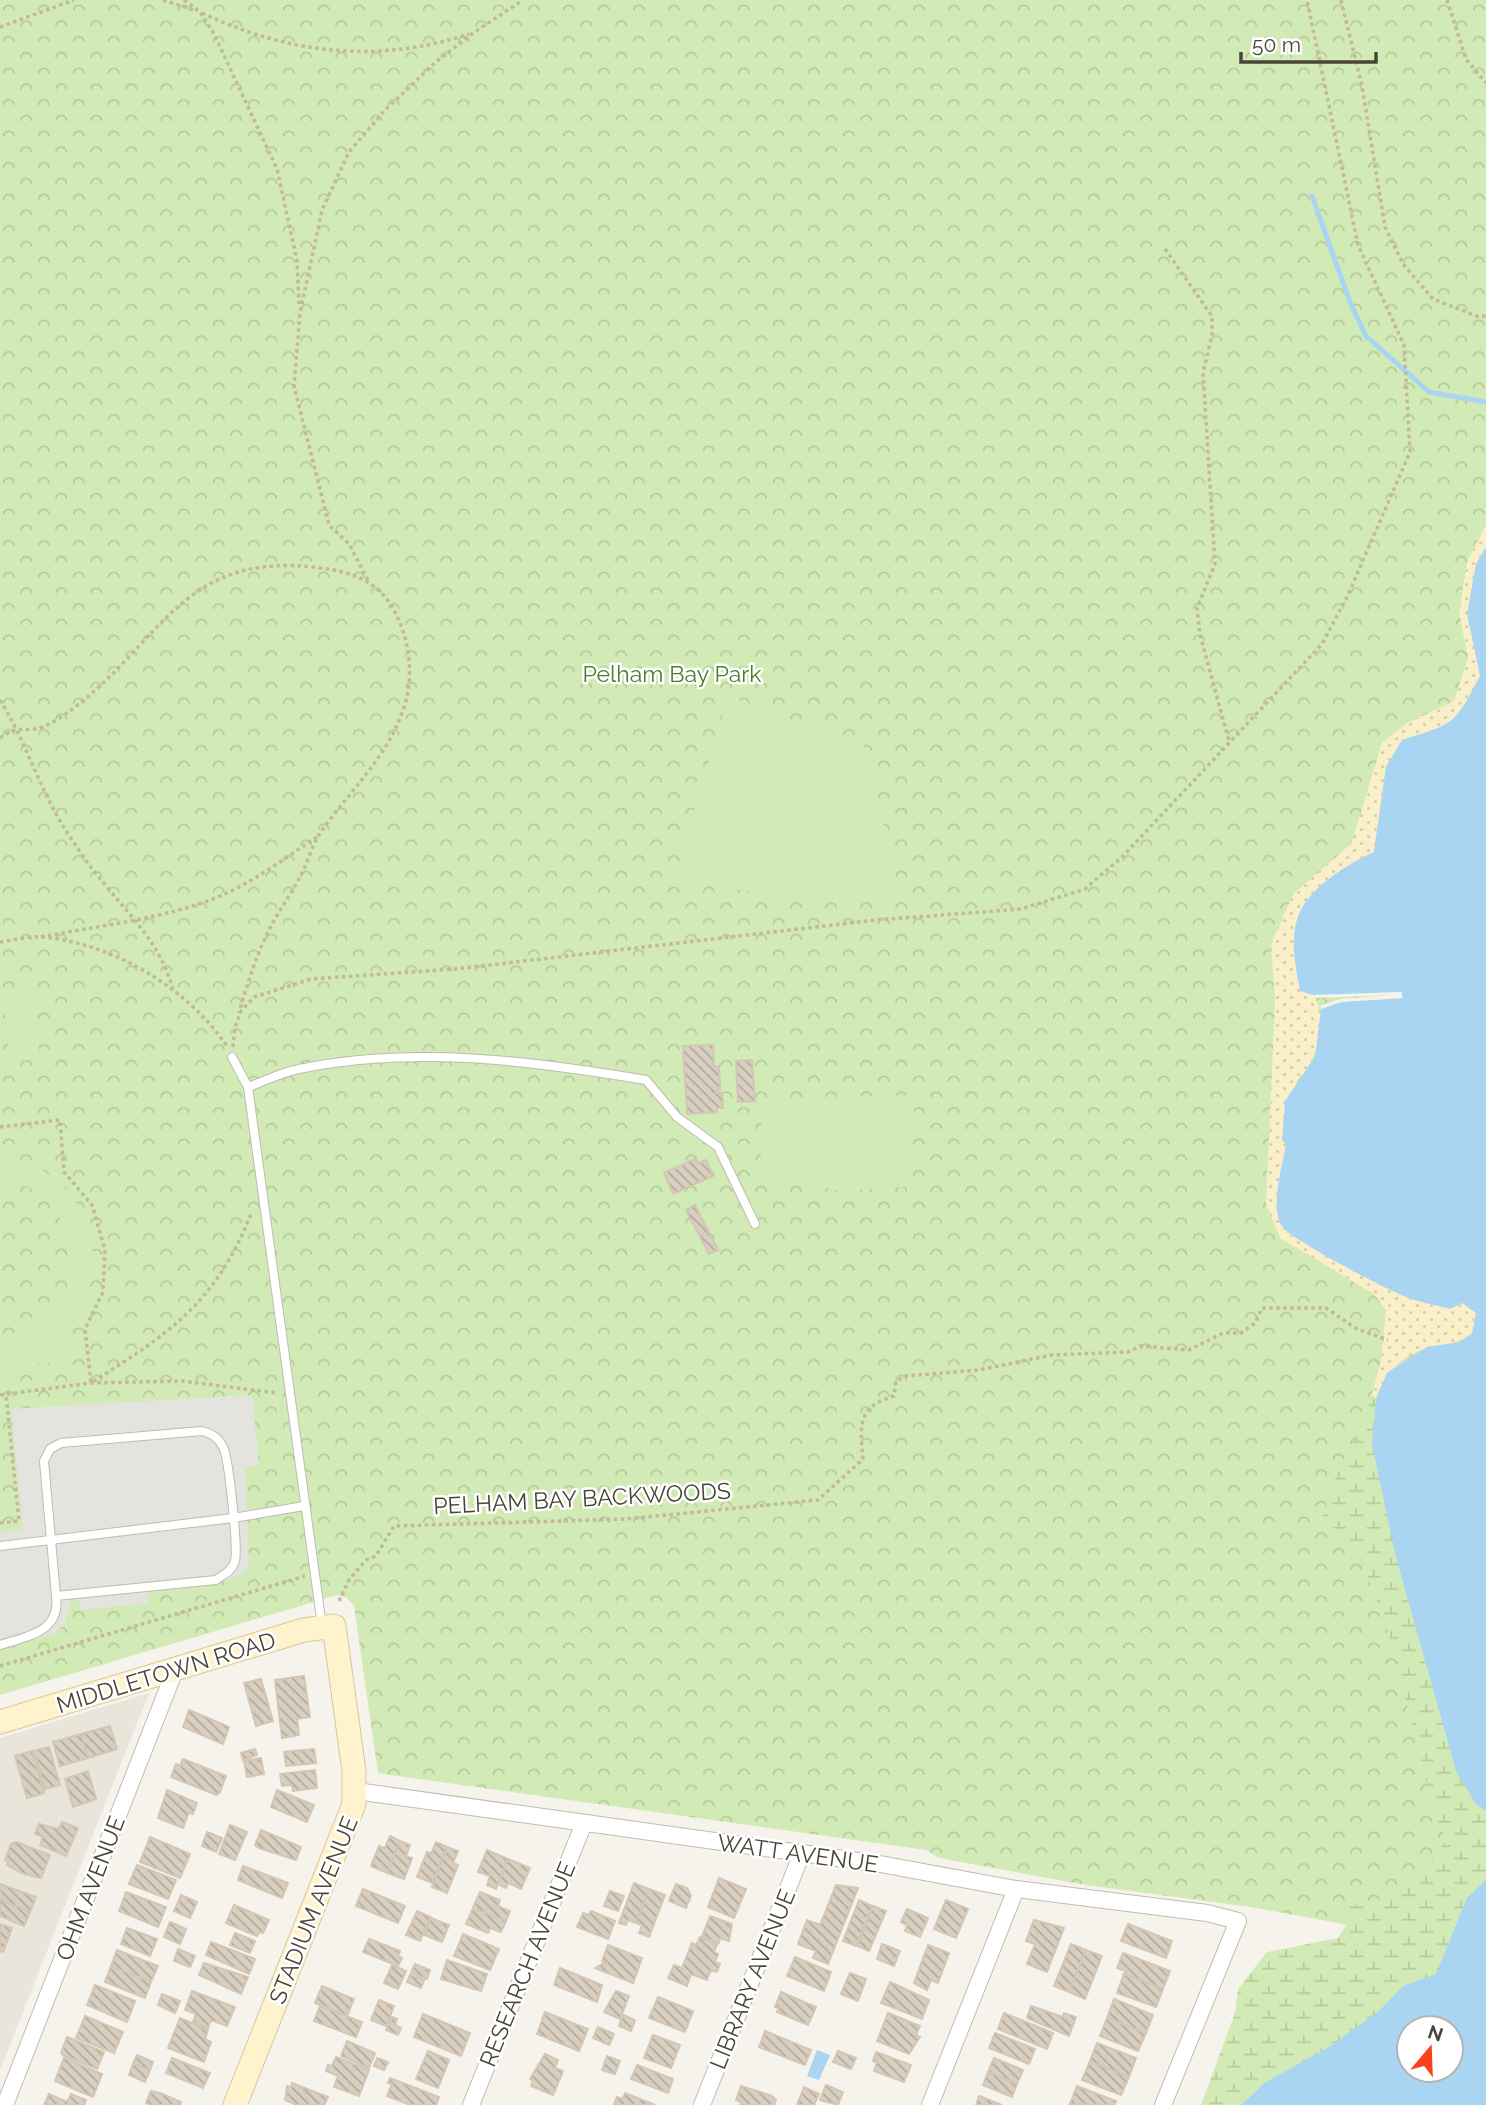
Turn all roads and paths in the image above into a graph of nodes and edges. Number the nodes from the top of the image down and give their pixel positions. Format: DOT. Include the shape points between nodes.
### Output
graph roads {
  1 [pos="74,0"];
  2 [pos="163,0"];
  3 [pos="184,0"];
  4 [pos="523,0"];
  5 [pos="1307,0"];
  6 [pos="1342,0"];
  7 [pos="1447,0"];
  8 [pos="200,12"];
  9 [pos="0,27"];
  10 [pos="473,33"];
  11 [pos="1486,83"];
  12 [pos="1165,249"];
  13 [pos="300,313"];
  14 [pos="1486,316"];
  15 [pos="369,582"];
  16 [pos="0,700"];
  17 [pos="17,727"];
  18 [pos="0,738"];
  19 [pos="1229,741"];
  20 [pos="318,836"];
  21 [pos="137,919"];
  22 [pos="41,937"];
  23 [pos="0,942"];
  24 [pos="173,990"];
  25 [pos="235,1027"];
  26 [pos="232,1057"];
  27 [pos="248,1087"];
  28 [pos="0,1126"];
  29 [pos="262,1188"];
  30 [pos="755,1224"];
  31 [pos="1388,1340"];
  32 [pos="91,1383"];
  33 [pos="0,1395"];
  34 [pos="6,1395"];
  35 [pos="289,1395"];
  36 [pos="304,1506"];
  37 [pos="233,1518"];
  38 [pos="0,1523"];
  39 [pos="50,1540"];
  40 [pos="0,1546"];
  41 [pos="314,1574"];
  42 [pos="56,1596"];
  43 [pos="339,1601"];
  44 [pos="328,1626"];
  45 [pos="0,1645"];
  46 [pos="0,1666"];
  47 [pos="175,1670"];
  48 [pos="0,1722"];
  49 [pos="356,1791"];
  50 [pos="584,1823"];
  51 [pos="802,1853"];
  52 [pos="1016,1889"];
  53 [pos="5,2105"];
  54 [pos="234,2105"];
  55 [pos="471,2105"];
  56 [pos="702,2105"];
  57 [pos="930,2105"];
  58 [pos="1163,2105"];
  1 -- 9 [label="path"];
  2 -- 8 [label="path"];
  3 -- 8 [label="path"];
  4 -- 10 [label="path"];
  5 -- 19 [label="path" via="1358,245 1404,345 1410,452 1322,644"];
  6 -- 14 [label="path" via="1362,86 1385,227 1403,264 1433,299"];
  7 -- 11 [label="path" via="1466,59"];
  8 -- 10 [label="path" via="259,36 365,53 432,46"];
  8 -- 13 [label="path" via="227,59 277,169 297,261"];
  10 -- 13 [label="path" via="385,110 349,152 322,210"];
  12 -- 19 [label="path" via="1212,316 1203,373 1214,564 1197,608"];
  13 -- 15 [label="path" via="294,386 329,525 349,544"];
  15 -- 17 [label="path" via="345,572 297,565 241,571 181,601 113,676 65,715 35,729"];
  15 -- 20 [label="path" via="398,616 410,654 409,695 374,764"];
  16 -- 17 [label="path"];
  17 -- 18 [label="path"];
  17 -- 21 [label="path" via="58,818 85,860"];
  19 -- 25 [label="path" via="1123,856 1084,889 1038,906 876,920 456,969 311,979 254,997"];
  20 -- 21 [label="path" via="233,890"];
  20 -- 25 [label="path" via="263,943"];
  21 -- 22 [label="path"];
  21 -- 24 [label="path" via="168,970"];
  22 -- 23 [label="path"];
  22 -- 24 [label="path" via="128,962"];
  24 -- 26 [label="path" via="226,1044"];
  25 -- 26 [label="path"];
  26 -- 27 [label="lane"];
  27 -- 29 [label="lane"];
  27 -- 30 [label="lane" via="296,1069 366,1058 421,1056 568,1067 646,1080 677,1117 719,1147"];
  28 -- 32 [label="path" via="60,1120 64,1172 92,1205 100,1227 104,1281 85,1329"];
  29 -- 32 [label="path" via="208,1295 159,1340"];
  29 -- 35 [label="lane"];
  31 -- 43 [label="path, PELHAM BAY BACKWOODS" via="1357,1329 1326,1308 1262,1308 1255,1324 1241,1333 1223,1333 1189,1350 1140,1346 1128,1352 1052,1355 979,1370 906,1376 896,1381 894,1396 866,1411 860,1426 863,1459 818,1500 625,1519 394,1525 376,1556 348,1580"];
  32 -- 34 [label="path"];
  32 -- 35 [label="path" via="182,1381"];
  33 -- 34 [label="path"];
  34 -- 38 [label="path" via="19,1521"];
  35 -- 36 [label="lane"];
  36 -- 37 [label="lane"];
  36 -- 41 [label="lane"];
  37 -- 39 [label="lane"];
  37 -- 39 [label="lane" via="224,1449 215,1435 202,1431 61,1443 50,1449 44,1461"];
  37 -- 42 [label="lane" via="235,1559 230,1570 216,1580"];
  39 -- 40 [label="lane"];
  39 -- 42 [label="lane"];
  41 -- 44 [label="lane"];
  41 -- 46 [label="path"];
  42 -- 45 [label="lane" via="54,1620 45,1630"];
  44 -- 47 [label="street, MIDDLETOWN ROAD"];
  44 -- 49 [label="street, STADIUM AVENUE"];
  47 -- 48 [label="street, MIDDLETOWN ROAD"];
  47 -- 53 [label="street, OHM AVENUE"];
  49 -- 50 [label="street, WATT AVENUE"];
  49 -- 54 [label="street, STADIUM AVENUE" via="352,1814"];
  50 -- 51 [label="street, WATT AVENUE"];
  50 -- 55 [label="street, RESEARCH AVENUE"];
  51 -- 52 [label="street, WATT AVENUE"];
  51 -- 56 [label="street, LIBRARY AVENUE"];
  52 -- 57 [label="street"];
  52 -- 58 [label="street, WATT AVENUE" via="1238,1921"];
}
